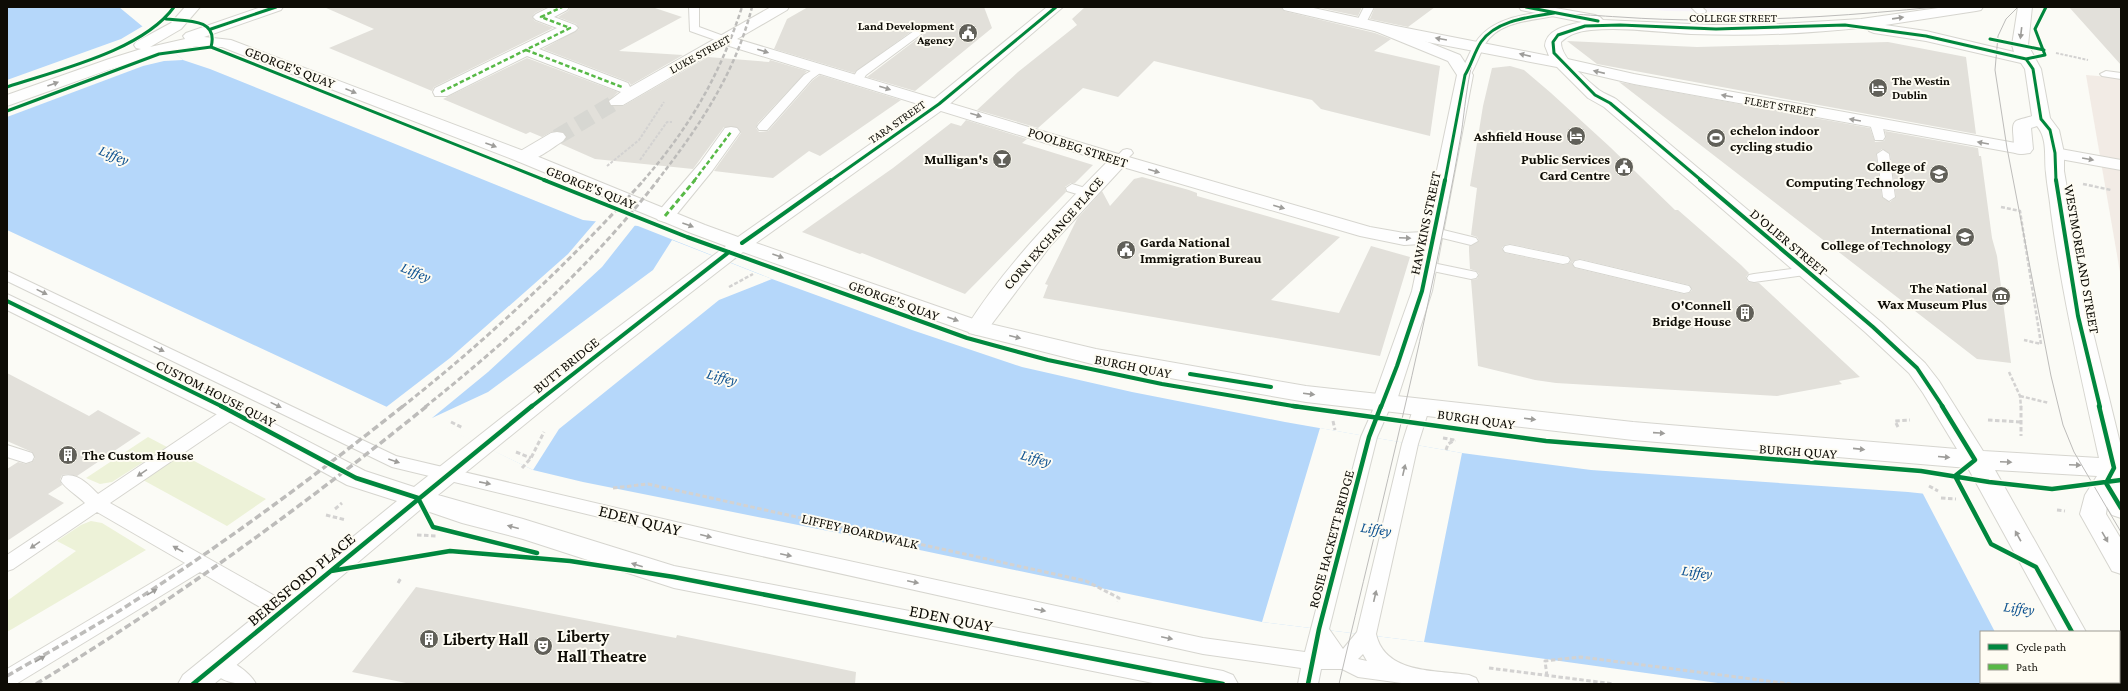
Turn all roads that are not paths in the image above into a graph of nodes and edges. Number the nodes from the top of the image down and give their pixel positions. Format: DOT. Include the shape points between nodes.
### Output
graph roads {
  1 [pos="193,7"];
  2 [pos="276,7"];
  3 [pos="562,7"];
  4 [pos="694,7"];
  5 [pos="782,7"];
  6 [pos="1056,7"];
  7 [pos="1289,7"];
  8 [pos="1368,7"];
  9 [pos="1526,7"];
  10 [pos="1976,7"];
  11 [pos="2025,7"];
  12 [pos="1554,13"];
  13 [pos="1368,25"];
  14 [pos="1620,25"];
  15 [pos="1845,25"];
  16 [pos="924,27"];
  17 [pos="725,40"];
  18 [pos="163,43"];
  19 [pos="1479,46"];
  20 [pos="526,50"];
  21 [pos="2026,59"];
  22 [pos="1563,63"];
  23 [pos="821,68"];
  24 [pos="2106,74"];
  25 [pos="1465,75"];
  26 [pos="2121,76"];
  27 [pos="858,79"];
  28 [pos="442,92"];
  29 [pos="7,101"];
  30 [pos="939,104"];
  31 [pos="2041,118"];
  32 [pos="763,127"];
  33 [pos="731,132"];
  34 [pos="557,137"];
  35 [pos="2055,153"];
  36 [pos="1883,154"];
  37 [pos="523,157"];
  38 [pos="1123,157"];
  39 [pos="2121,165"];
  40 [pos="1889,197"];
  41 [pos="665,216"];
  42 [pos="1434,235"];
  43 [pos="1471,240"];
  44 [pos="734,248"];
  45 [pos="1510,249"];
  46 [pos="1563,260"];
  47 [pos="1580,264"];
  48 [pos="1428,266"];
  49 [pos="1807,271"];
  50 [pos="7,275"];
  51 [pos="1471,275"];
  52 [pos="1754,278"];
  53 [pos="1684,289"];
  54 [pos="7,301"];
  55 [pos="977,328"];
  56 [pos="1384,403"];
  57 [pos="1422,406"];
  58 [pos="232,412"];
  59 [pos="7,451"];
  60 [pos="26,457"];
  61 [pos="1975,460"];
  62 [pos="2114,473"];
  63 [pos="446,475"];
  64 [pos="69,481"];
  65 [pos="418,498"];
  66 [pos="96,503"];
  67 [pos="2121,508"];
  68 [pos="201,562"];
  69 [pos="2121,563"];
  70 [pos="7,564"];
  71 [pos="284,611"];
  72 [pos="1319,629"];
  73 [pos="2071,631"];
  74 [pos="1366,634"];
  75 [pos="1312,661"];
  76 [pos="1344,661"];
  77 [pos="1401,675"];
  78 [pos="201,678"];
  79 [pos="7,679"];
  80 [pos="246,684"];
  81 [pos="1223,684"];
  82 [pos="1308,684"];
  83 [pos="1469,684"];
  1 -- 18 [label="main road"];
  2 -- 18 [label="main road"];
  3 -- 20 [label="main road" via="541,17 570,28"];
  4 -- 17 [label="lane" via="694,29"];
  5 -- 17 [label="main road, LUKE STREET"];
  6 -- 30 [label="main road, TARA STREET"];
  7 -- 13 [label="main road"];
  8 -- 13 [label="lane"];
  9 -- 12 [label="main road, COLLEGE STREET"];
  15 -- 10 [label="main road, COLLEGE STREET, one-way"];
  11 -- 21 [label="main road, WESTMORELAND STREET, one-way" via="2020,38"];
  12 -- 14 [label="main road, COLLEGE STREET"];
  12 -- 19 [label="lane, COLLEGE STREET" via="1520,19 1502,26 1489,34"];
  19 -- 13 [label="main road, FLEET STREET, one-way"];
  13 -- 25 [label="main road" via="1454,58"];
  14 -- 15 [label="main road, COLLEGE STREET" via="1716,29"];
  14 -- 22 [label="main road, COLLEGE STREET" via="1585,26 1558,35 1552,47"];
  15 -- 21 [label="main road" via="1926,36"];
  16 -- 27 [label="lane" via="861,73"];
  17 -- 20 [label="main road, LUKE STREET" via="646,84 620,94"];
  17 -- 23 [label="main road, POOLBEG STREET, one-way"];
  29 -- 18 [label="main road, one-way"];
  18 -- 37 [label="main road, GEORGE'S QUAY, one-way" via="225,43"];
  22 -- 19 [label="main road, FLEET STREET, one-way"];
  19 -- 25 [label="lane, HAWKINS STREET"];
  20 -- 28 [label="main road"];
  21 -- 31 [label="main road, WESTMORELAND STREET" via="2033,69"];
  31 -- 22 [label="main road, FLEET STREET, one-way" via="2022,125 2024,149 2021,150 1878,130"];
  22 -- 49 [label="main road, D'OLIER STREET" via="1596,95 1610,103"];
  23 -- 27 [label="main road, POOLBEG STREET"];
  23 -- 32 [label="lane" via="808,77"];
  24 -- 26 [label="lane"];
  25 -- 42 [label="main road, HAWKINS STREET"];
  27 -- 30 [label="main road, POOLBEG STREET, one-way"];
  30 -- 38 [label="main road, POOLBEG STREET, one-way"];
  30 -- 44 [label="main road, TARA STREET"];
  31 -- 35 [label="main road, WESTMORELAND STREET" via="2050,130"];
  33 -- 41 [label="main road"];
  34 -- 37 [label="main road"];
  35 -- 39 [label="main road, one-way"];
  35 -- 62 [label="main road, WESTMORELAND STREET" via="2055,170 2078,316"];
  36 -- 40 [label="lane"];
  37 -- 41 [label="main road, GEORGE'S QUAY"];
  38 -- 42 [label="main road, POOLBEG STREET, one-way" via="1367,232 1404,239"];
  38 -- 55 [label="main road, CORN EXCHANGE PLACE" via="1080,190 1004,288"];
  41 -- 44 [label="main road, GEORGE'S QUAY, one-way"];
  42 -- 43 [label="lane"];
  42 -- 48 [label="main road, HAWKINS STREET"];
  44 -- 55 [label="main road, GEORGE'S QUAY, one-way"];
  44 -- 63 [label="main road, BUTT BRIDGE"];
  45 -- 46 [label="lane"];
  47 -- 53 [label="lane"];
  48 -- 51 [label="lane"];
  48 -- 56 [label="main road, HAWKINS STREET"];
  49 -- 52 [label="lane"];
  49 -- 61 [label="main road, D'OLIER STREET" via="1917,368"];
  50 -- 63 [label="lane, CUSTOM HOUSE QUAY, one-way" via="392,461"];
  54 -- 58 [label="main road, CUSTOM HOUSE QUAY"];
  55 -- 56 [label="main road, BURGH QUAY, one-way" via="1096,357 1306,394"];
  56 -- 57 [label="main road, BURGH QUAY"];
  56 -- 72 [label="lane, ROSIE HACKETT BRIDGE" via="1369,437"];
  57 -- 61 [label="main road, BURGH QUAY, one-way" via="1632,431"];
  74 -- 57 [label="lane, one-way" via="1410,444"];
  58 -- 65 [label="main road, CUSTOM HOUSE QUAY" via="356,478"];
  58 -- 66 [label="lane, one-way"];
  59 -- 60 [label="lane"];
  61 -- 62 [label="main road, BURGH QUAY, one-way" via="2036,463"];
  73 -- 61 [label="main road, D'OLIER STREET, one-way"];
  62 -- 67 [label="main road, WESTMORELAND STREET"];
  62 -- 69 [label="main road, one-way" via="2098,495 2093,514"];
  63 -- 65 [label="main road, BUTT BRIDGE"];
  63 -- 75 [label="lane, EDEN QUAY, one-way" via="498,485 748,546 1203,646"];
  64 -- 66 [label="lane" via="81,488"];
  65 -- 71 [label="main road, BERESFORD PLACE"];
  81 -- 65 [label="main road, EDEN QUAY, one-way" via="674,577"];
  68 -- 66 [label="lane, one-way"];
  66 -- 70 [label="lane, one-way"];
  68 -- 71 [label="lane"];
  79 -- 68 [label="lane, one-way"];
  71 -- 78 [label="main road, BERESFORD PLACE"];
  72 -- 75 [label="lane, ROSIE HACKETT BRIDGE"];
  72 -- 76 [label="lane, ROSIE HACKETT BRIDGE" via="1327,646"];
  74 -- 76 [label="lane"];
  74 -- 77 [label="lane" via="1371,652 1379,662"];
  75 -- 76 [label="lane, EDEN QUAY"];
  75 -- 82 [label="lane, ROSIE HACKETT BRIDGE"];
  76 -- 77 [label="lane, EDEN QUAY" via="1358,668"];
  77 -- 83 [label="lane, EDEN QUAY"];
  78 -- 80 [label="lane"];
}
